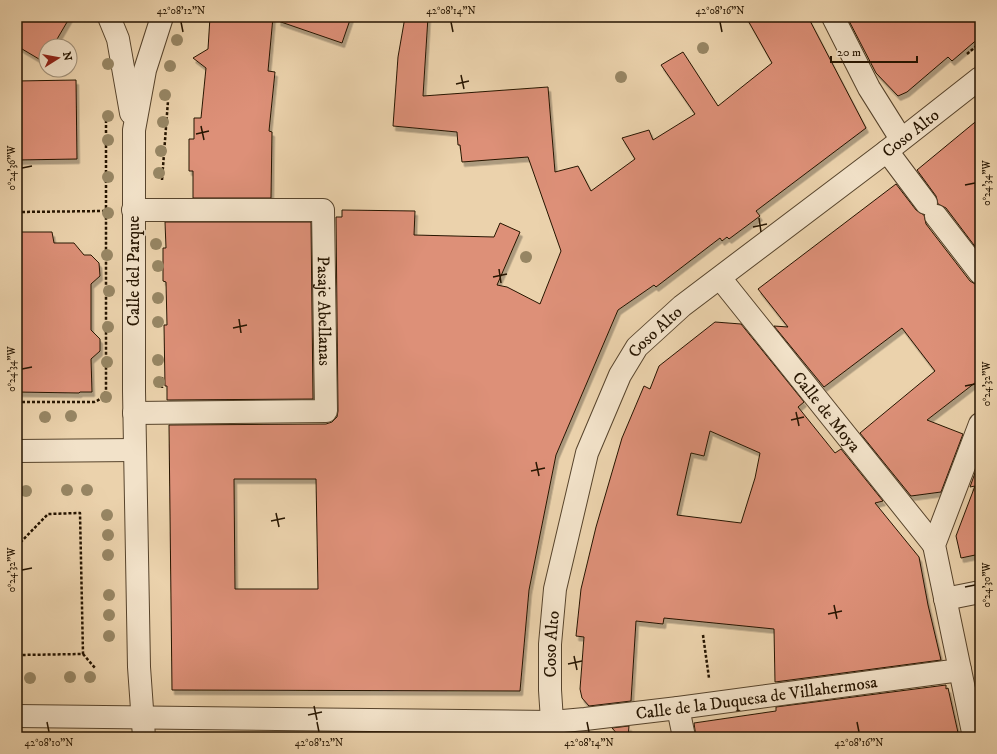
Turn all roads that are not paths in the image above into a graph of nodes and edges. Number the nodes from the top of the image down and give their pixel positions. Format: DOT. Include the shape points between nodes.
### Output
graph roads {
  1 [pos="109,17"];
  2 [pos="162,17"];
  3 [pos="834,17"];
  4 [pos="980,78"];
  5 [pos="134,130"];
  6 [pos="894,145"];
  7 [pos="133,210"];
  8 [pos="980,273"];
  9 [pos="720,278"];
  10 [pos="134,413"];
  11 [pos="980,424"];
  12 [pos="135,450"];
  13 [pos="17,451"];
  14 [pos="936,555"];
  15 [pos="980,592"];
  16 [pos="945,599"];
  17 [pos="960,670"];
  18 [pos="678,708"];
  19 [pos="17,716"];
  20 [pos="143,727"];
  21 [pos="552,729"];
  22 [pos="684,737"];
  23 [pos="974,737"];
  1 -- 5 [label="street, Calle del Parque" via="118,39"];
  2 -- 5 [label="street, Calle del Parque" via="145,70"];
  3 -- 6 [label="street"];
  4 -- 6 [label="street, Coso Alto"];
  5 -- 7 [label="street, Calle del Parque"];
  6 -- 8 [label="street" via="931,210"];
  6 -- 9 [label="street, Coso Alto"];
  7 -- 10 [label="street, Calle del Parque"];
  7 -- 10 [label="street, Pasaje Abellanas" via="324,210 326,411"];
  9 -- 14 [label="street, Calle de Moya"];
  9 -- 21 [label="street, Coso Alto" via="682,306 637,347 620,375 587,453 554,589 550,644"];
  10 -- 12 [label="street, Calle del Parque"];
  11 -- 14 [label="street"];
  12 -- 13 [label="street"];
  12 -- 20 [label="street, Calle del Parque" via="139,667"];
  14 -- 16 [label="street"];
  15 -- 16 [label="street"];
  16 -- 17 [label="street"];
  17 -- 18 [label="street, Calle de la Duquesa de Villahermosa"];
  17 -- 23 [label="street"];
  18 -- 21 [label="street, Calle de la Duquesa de Villahermosa" via="585,719"];
  18 -- 22 [label="street"];
  19 -- 20 [label="street, Calle de la Duquesa de Villahermosa"];
  20 -- 21 [label="street, Calle de la Duquesa de Villahermosa"];
}
